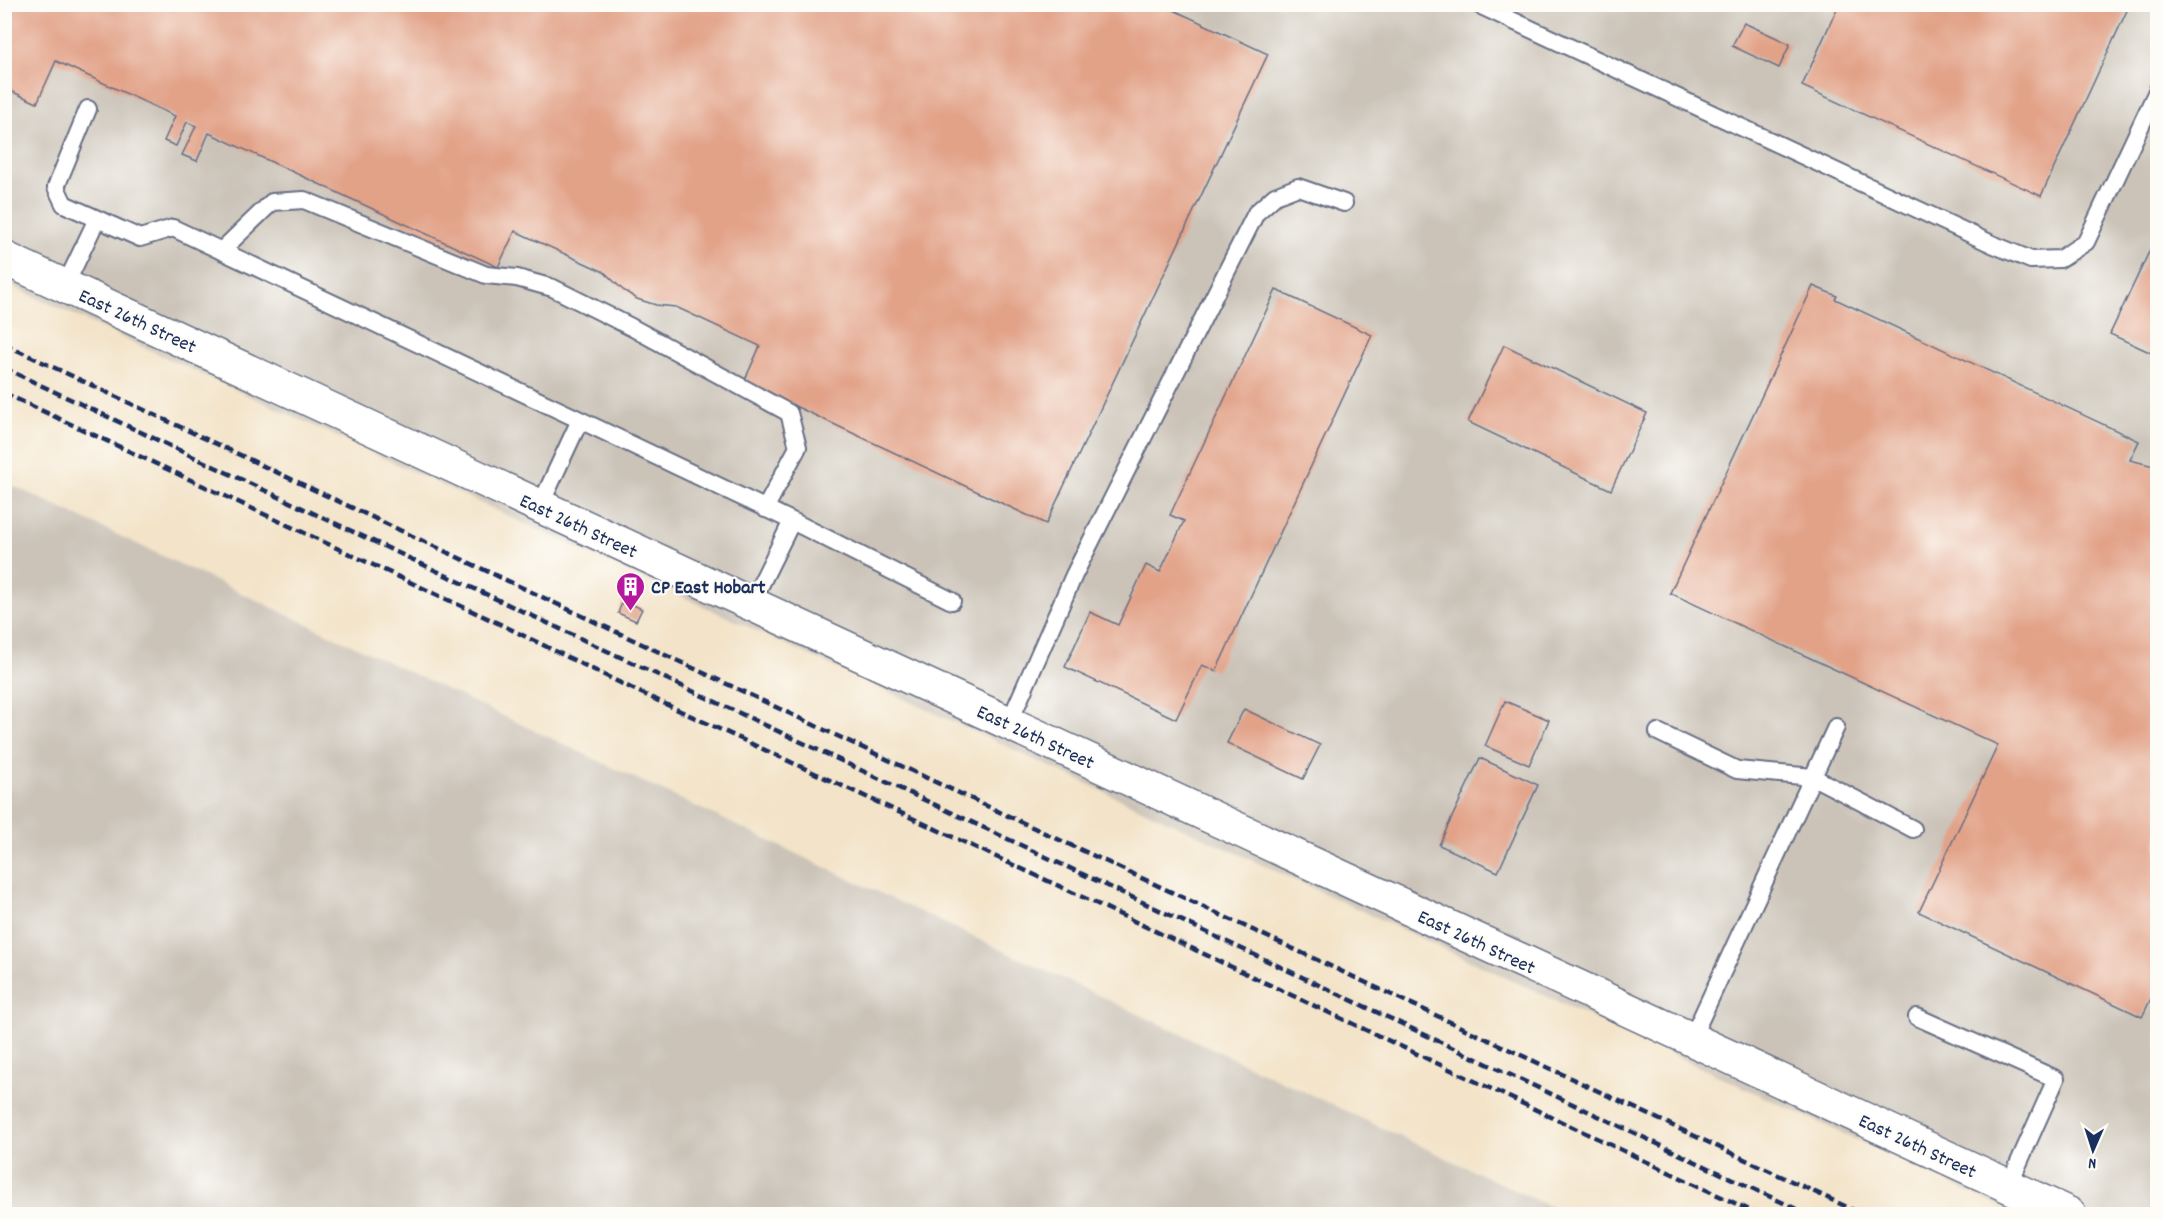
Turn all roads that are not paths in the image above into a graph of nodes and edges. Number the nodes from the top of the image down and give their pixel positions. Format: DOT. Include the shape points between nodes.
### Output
graph roads {
  1 [pos="1477,4"];
  2 [pos="2157,89"];
  3 [pos="88,109"];
  4 [pos="1344,203"];
  5 [pos="98,219"];
  6 [pos="221,251"];
  7 [pos="4,258"];
  8 [pos="65,286"];
  9 [pos="580,420"];
  10 [pos="540,506"];
  11 [pos="765,509"];
  12 [pos="792,521"];
  13 [pos="952,601"];
  14 [pos="751,604"];
  15 [pos="1009,723"];
  16 [pos="1836,727"];
  17 [pos="1658,732"];
  18 [pos="1813,777"];
  19 [pos="1913,829"];
  20 [pos="1917,1017"];
  21 [pos="1691,1040"];
  22 [pos="2008,1186"];
  23 [pos="2068,1215"];
  1 -- 2 [label="lane" via="2031,260 2060,259 2086,242"];
  3 -- 5 [label="lane" via="56,187 64,204"];
  4 -- 15 [label="lane" via="1298,187 1275,196 1256,213 1074,575"];
  5 -- 6 [label="lane" via="140,238 173,228"];
  5 -- 8 [label="lane"];
  6 -- 9 [label="lane"];
  6 -- 11 [label="lane" via="272,202 304,200 486,275 553,288 789,413 798,447"];
  7 -- 8 [label="street, East 26th Street"];
  8 -- 10 [label="street, East 26th Street"];
  9 -- 10 [label="lane"];
  9 -- 11 [label="lane"];
  10 -- 14 [label="street, East 26th Street"];
  11 -- 12 [label="lane"];
  12 -- 13 [label="lane"];
  12 -- 14 [label="lane"];
  14 -- 15 [label="street, East 26th Street"];
  15 -- 21 [label="street, East 26th Street"];
  16 -- 18 [label="lane"];
  17 -- 18 [label="lane" via="1737,770"];
  18 -- 19 [label="lane"];
  18 -- 21 [label="lane"];
  20 -- 22 [label="lane" via="2056,1079"];
  21 -- 22 [label="street, East 26th Street"];
  22 -- 23 [label="street, East 26th Street"];
}
